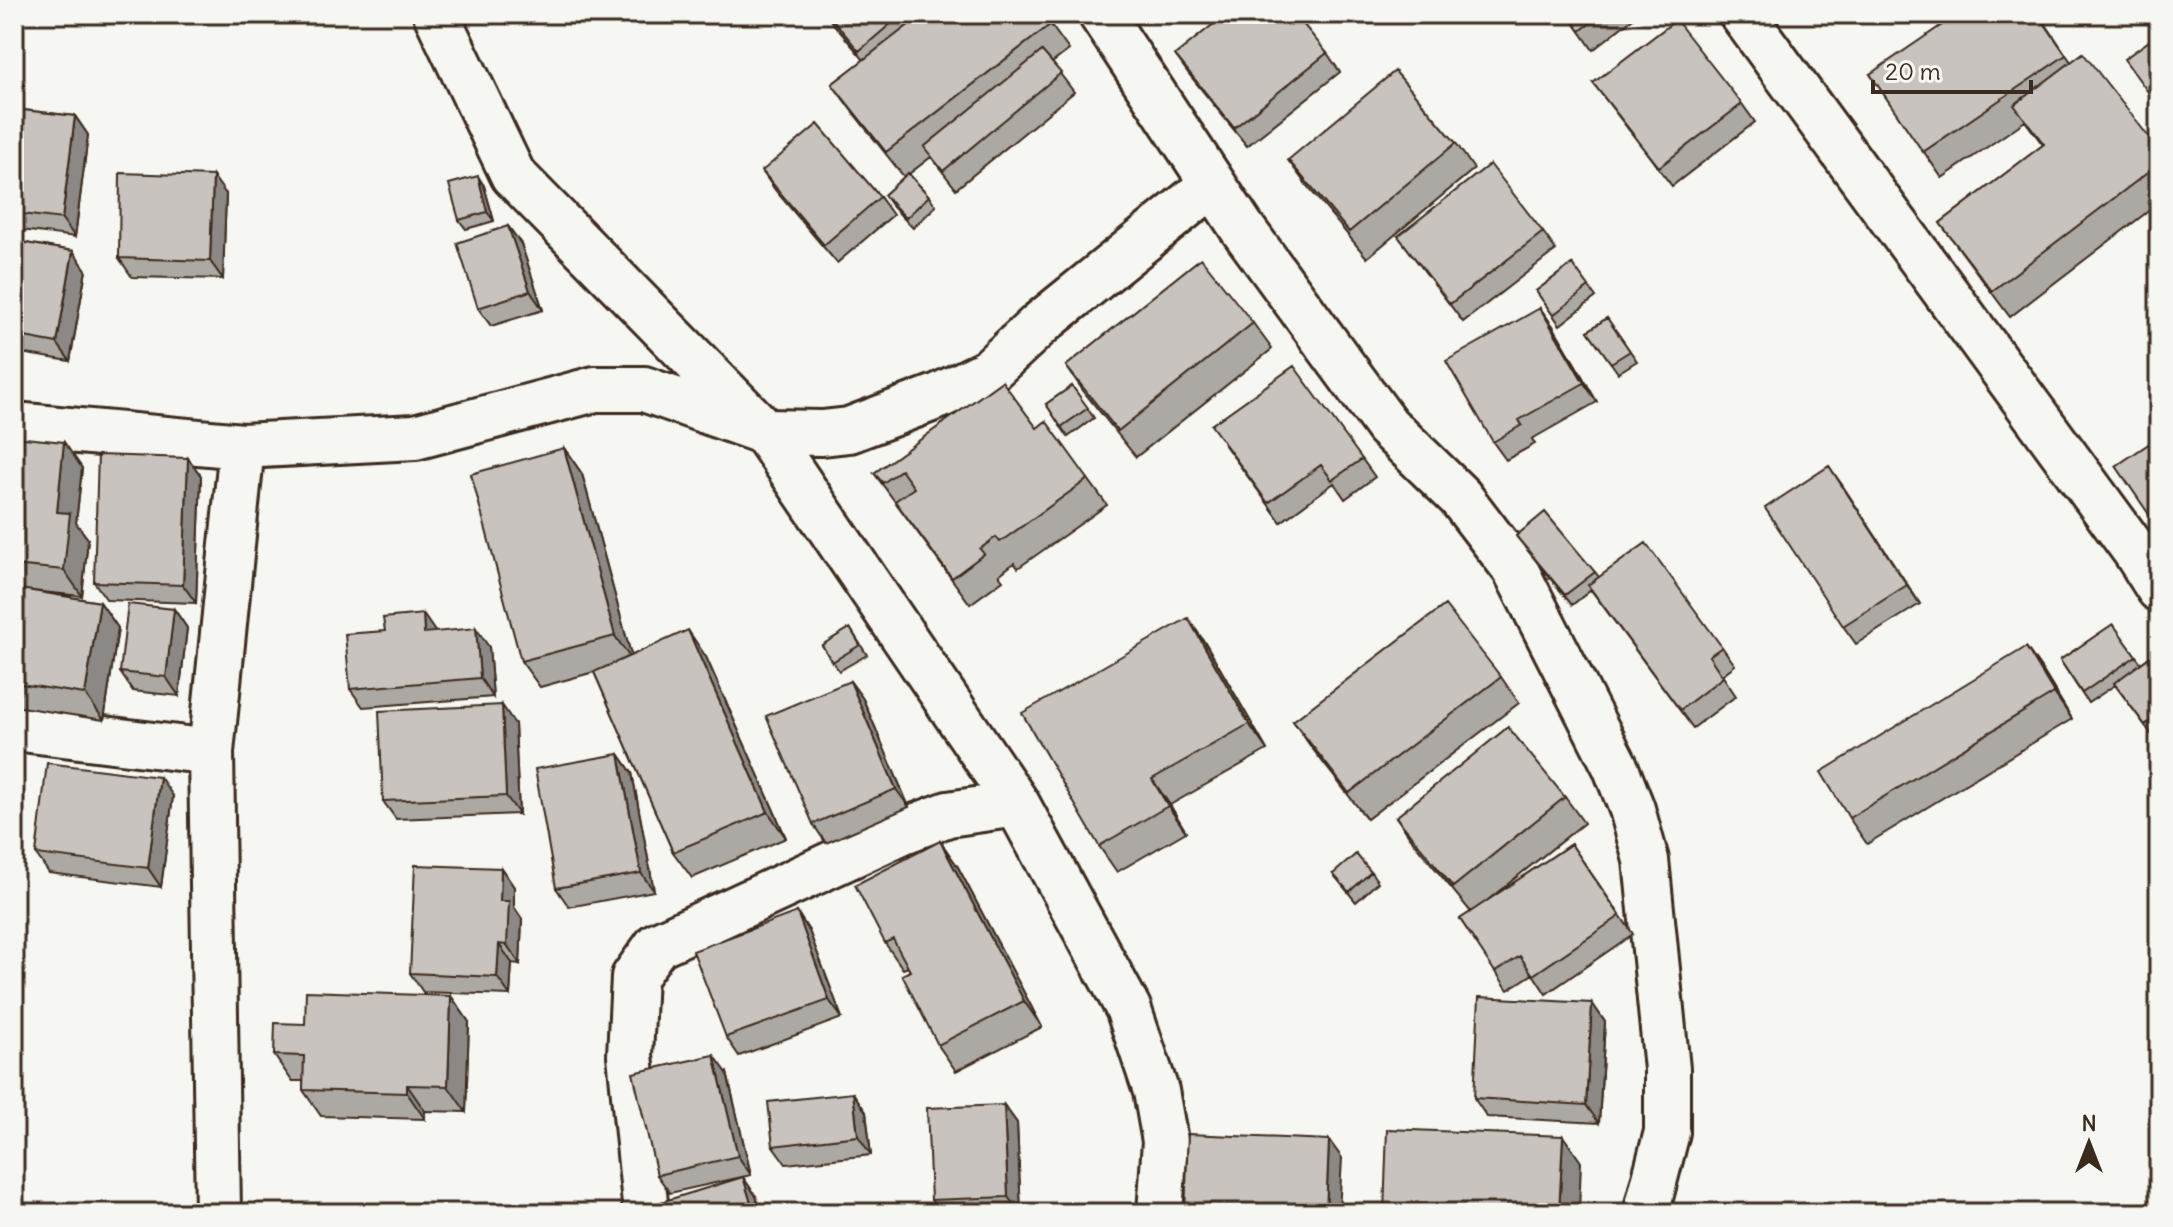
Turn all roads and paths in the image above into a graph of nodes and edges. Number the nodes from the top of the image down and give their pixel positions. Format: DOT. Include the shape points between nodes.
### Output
graph roads {
  1 [pos="436,14"];
  2 [pos="1101,14"];
  3 [pos="1742,14"];
  4 [pos="1213,184"];
  5 [pos="14,425"];
  6 [pos="765,432"];
  7 [pos="242,446"];
  8 [pos="2159,589"];
  9 [pos="14,728"];
  10 [pos="211,752"];
  11 [pos="1017,804"];
  12 [pos="218,1213"];
  13 [pos="646,1213"];
  14 [pos="1160,1213"];
  15 [pos="1646,1213"];
  1 -- 6 [label="street" via="513,175"];
  2 -- 4 [label="street"];
  3 -- 8 [label="street"];
  4 -- 6 [label="street" via="988,372 849,430"];
  4 -- 15 [label="street" via="1387,426 1460,497 1515,569 1615,766 1646,860 1667,1069 1667,1132"];
  5 -- 7 [label="street"];
  6 -- 7 [label="street" via="644,389 595,389 415,437"];
  6 -- 11 [label="street"];
  7 -- 10 [label="street"];
  9 -- 10 [label="street"];
  10 -- 12 [label="street"];
  11 -- 13 [label="street" via="948,814 901,832 657,945 634,977 630,1055"];
  11 -- 14 [label="street" via="1128,1008 1156,1091 1165,1141"];
}
